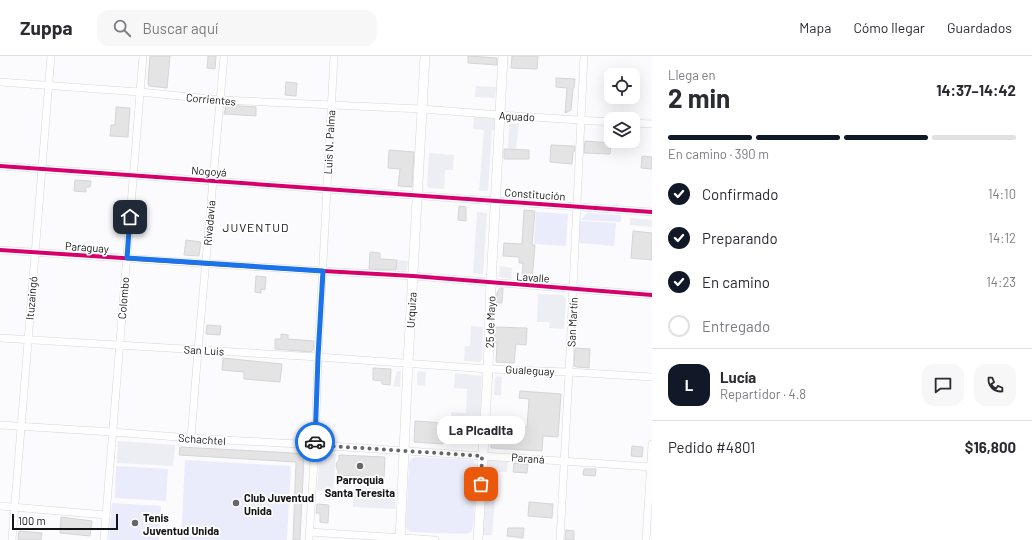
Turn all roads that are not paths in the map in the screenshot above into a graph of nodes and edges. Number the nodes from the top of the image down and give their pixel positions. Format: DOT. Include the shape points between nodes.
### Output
graph roads {
  1 [pos="51,56"];
  2 [pos="143,56"];
  3 [pos="224,56"];
  4 [pos="334,56"];
  5 [pos="426,56"];
  6 [pos="503,56"];
  7 [pos="584,56"];
  8 [pos="0,82"];
  9 [pos="48,86"];
  10 [pos="140,92"];
  11 [pos="220,100"];
  12 [pos="331,106"];
  13 [pos="422,109"];
  14 [pos="500,115"];
  15 [pos="581,120"];
  16 [pos="604,122"];
  17 [pos="640,123"];
  18 [pos="652,124"];
  19 [pos="0,166"];
  20 [pos="41,169"];
  21 [pos="133,175"];
  22 [pos="213,181"];
  23 [pos="327,189"];
  24 [pos="418,195"];
  25 [pos="496,201"];
  26 [pos="577,206"];
  27 [pos="652,212"];
  28 [pos="0,250"];
  29 [pos="35,252"];
  30 [pos="127,258"];
  31 [pos="206,264"];
  32 [pos="323,271"];
  33 [pos="413,276"];
  34 [pos="491,283"];
  35 [pos="573,289"];
  36 [pos="652,295"];
  37 [pos="0,338"];
  38 [pos="28,340"];
  39 [pos="120,345"];
  40 [pos="198,350"];
  41 [pos="318,357"];
  42 [pos="408,363"];
  43 [pos="488,368"];
  44 [pos="569,372"];
  45 [pos="652,377"];
  46 [pos="0,425"];
  47 [pos="21,426"];
  48 [pos="112,432"];
  49 [pos="191,438"];
  50 [pos="652,444"];
  51 [pos="315,445"];
  52 [pos="404,451"];
  53 [pos="482,456"];
  54 [pos="564,461"];
  55 [pos="651,467"];
  56 [pos="0,506"];
  57 [pos="14,507"];
  58 [pos="106,515"];
  59 [pos="309,536"];
  60 [pos="400,539"];
  61 [pos="12,540"];
  62 [pos="104,540"];
  63 [pos="435,540"];
  64 [pos="478,540"];
  65 [pos="560,540"];
  66 [pos="646,540"];
  1 -- 9 [label="street, Ituzaingó"];
  2 -- 10 [label="street, Colombo"];
  3 -- 11 [label="street, Rivadavia"];
  4 -- 12 [label="street, Luis N. Palma"];
  5 -- 13 [label="street, Urquiza"];
  6 -- 14 [label="street, 25 de Mayo"];
  7 -- 15 [label="street, San Martín"];
  8 -- 9 [label="street, Corrientes"];
  9 -- 10 [label="street, Corrientes"];
  9 -- 20 [label="street, Ituzaingó"];
  10 -- 11 [label="street, Corrientes"];
  10 -- 21 [label="street, Colombo"];
  11 -- 12 [label="street, Corrientes"];
  11 -- 22 [label="street, Rivadavia"];
  12 -- 13 [label="street, Corrientes"];
  12 -- 23 [label="street, Luis N. Palma"];
  13 -- 14 [label="street, Aguado"];
  13 -- 24 [label="street, Urquiza"];
  14 -- 15 [label="street, Aguado"];
  14 -- 25 [label="street, 25 de Mayo"];
  15 -- 16 [label="street, Aguado"];
  15 -- 26 [label="street, San Martín"];
  17 -- 18 [label="street"];
  19 -- 20 [label="street, Nogoyá"];
  20 -- 21 [label="street, Nogoyá"];
  20 -- 29 [label="street, Ituzaingó"];
  21 -- 22 [label="street, Nogoyá"];
  21 -- 30 [label="street, Colombo"];
  22 -- 23 [label="street, Nogoyá"];
  22 -- 31 [label="street, Rivadavia"];
  23 -- 24 [label="street, Nogoyá"];
  23 -- 32 [label="street, Luis N. Palma"];
  24 -- 25 [label="street, Constitución"];
  24 -- 33 [label="street, Urquiza"];
  25 -- 26 [label="street, Constitución"];
  25 -- 34 [label="street, 25 de Mayo"];
  26 -- 27 [label="street, Constitución"];
  26 -- 35 [label="street, San Martín"];
  28 -- 29 [label="street, Paraguay"];
  29 -- 30 [label="street, Paraguay"];
  29 -- 38 [label="street, Ituzaingó"];
  30 -- 31 [label="street, Paraguay"];
  30 -- 39 [label="street, Colombo"];
  31 -- 32 [label="street, Paraguay"];
  31 -- 40 [label="street, Rivadavia"];
  32 -- 33 [label="street, Paraguay"];
  32 -- 41 [label="street, Luis N. Palma"];
  33 -- 34 [label="street, Lavalle"];
  33 -- 42 [label="street, Urquiza"];
  34 -- 35 [label="street, Lavalle"];
  34 -- 43 [label="street, 25 de Mayo"];
  35 -- 36 [label="street, Lavalle"];
  35 -- 44 [label="street, San Martín"];
  37 -- 38 [label="street, San Luis"];
  38 -- 39 [label="street, San Luis"];
  38 -- 47 [label="street, Ituzaingó"];
  39 -- 40 [label="street, San Luis"];
  39 -- 48 [label="street, Colombo"];
  40 -- 41 [label="street, San Luis"];
  40 -- 49 [label="street, Rivadavia"];
  41 -- 42 [label="street, San Luis"];
  41 -- 51 [label="street, Luis N. Palma"];
  42 -- 43 [label="street, Gualeguay"];
  42 -- 52 [label="street, Urquiza"];
  43 -- 44 [label="street, Gualeguay"];
  43 -- 53 [label="street, 25 de Mayo"];
  44 -- 45 [label="street, Gualeguay"];
  44 -- 54 [label="street, San Martín"];
  46 -- 47 [label="street, Schachtel"];
  47 -- 48 [label="street, Schachtel"];
  47 -- 57 [label="street, Ituzaingó"];
  48 -- 49 [label="street, Schachtel"];
  48 -- 58 [label="street, Colombo"];
  49 -- 51 [label="street, Schachtel"];
  50 -- 55 [label="street"];
  51 -- 52 [label="street, Schachtel"];
  51 -- 59 [label="street, Luis N. Palma"];
  52 -- 53 [label="street, Paraná"];
  52 -- 60 [label="street, Urquiza"];
  53 -- 54 [label="street, Paraná"];
  53 -- 64 [label="street, 25 de Mayo"];
  54 -- 55 [label="street, Paraná"];
  54 -- 65 [label="street, San Martín"];
  55 -- 66 [label="street"];
  56 -- 57 [label="street"];
  57 -- 58 [label="street"];
  57 -- 61 [label="street, Ituzaingó"];
  58 -- 62 [label="street, Colombo"];
  59 -- 60 [label="street"];
  60 -- 63 [label="street"];
}
